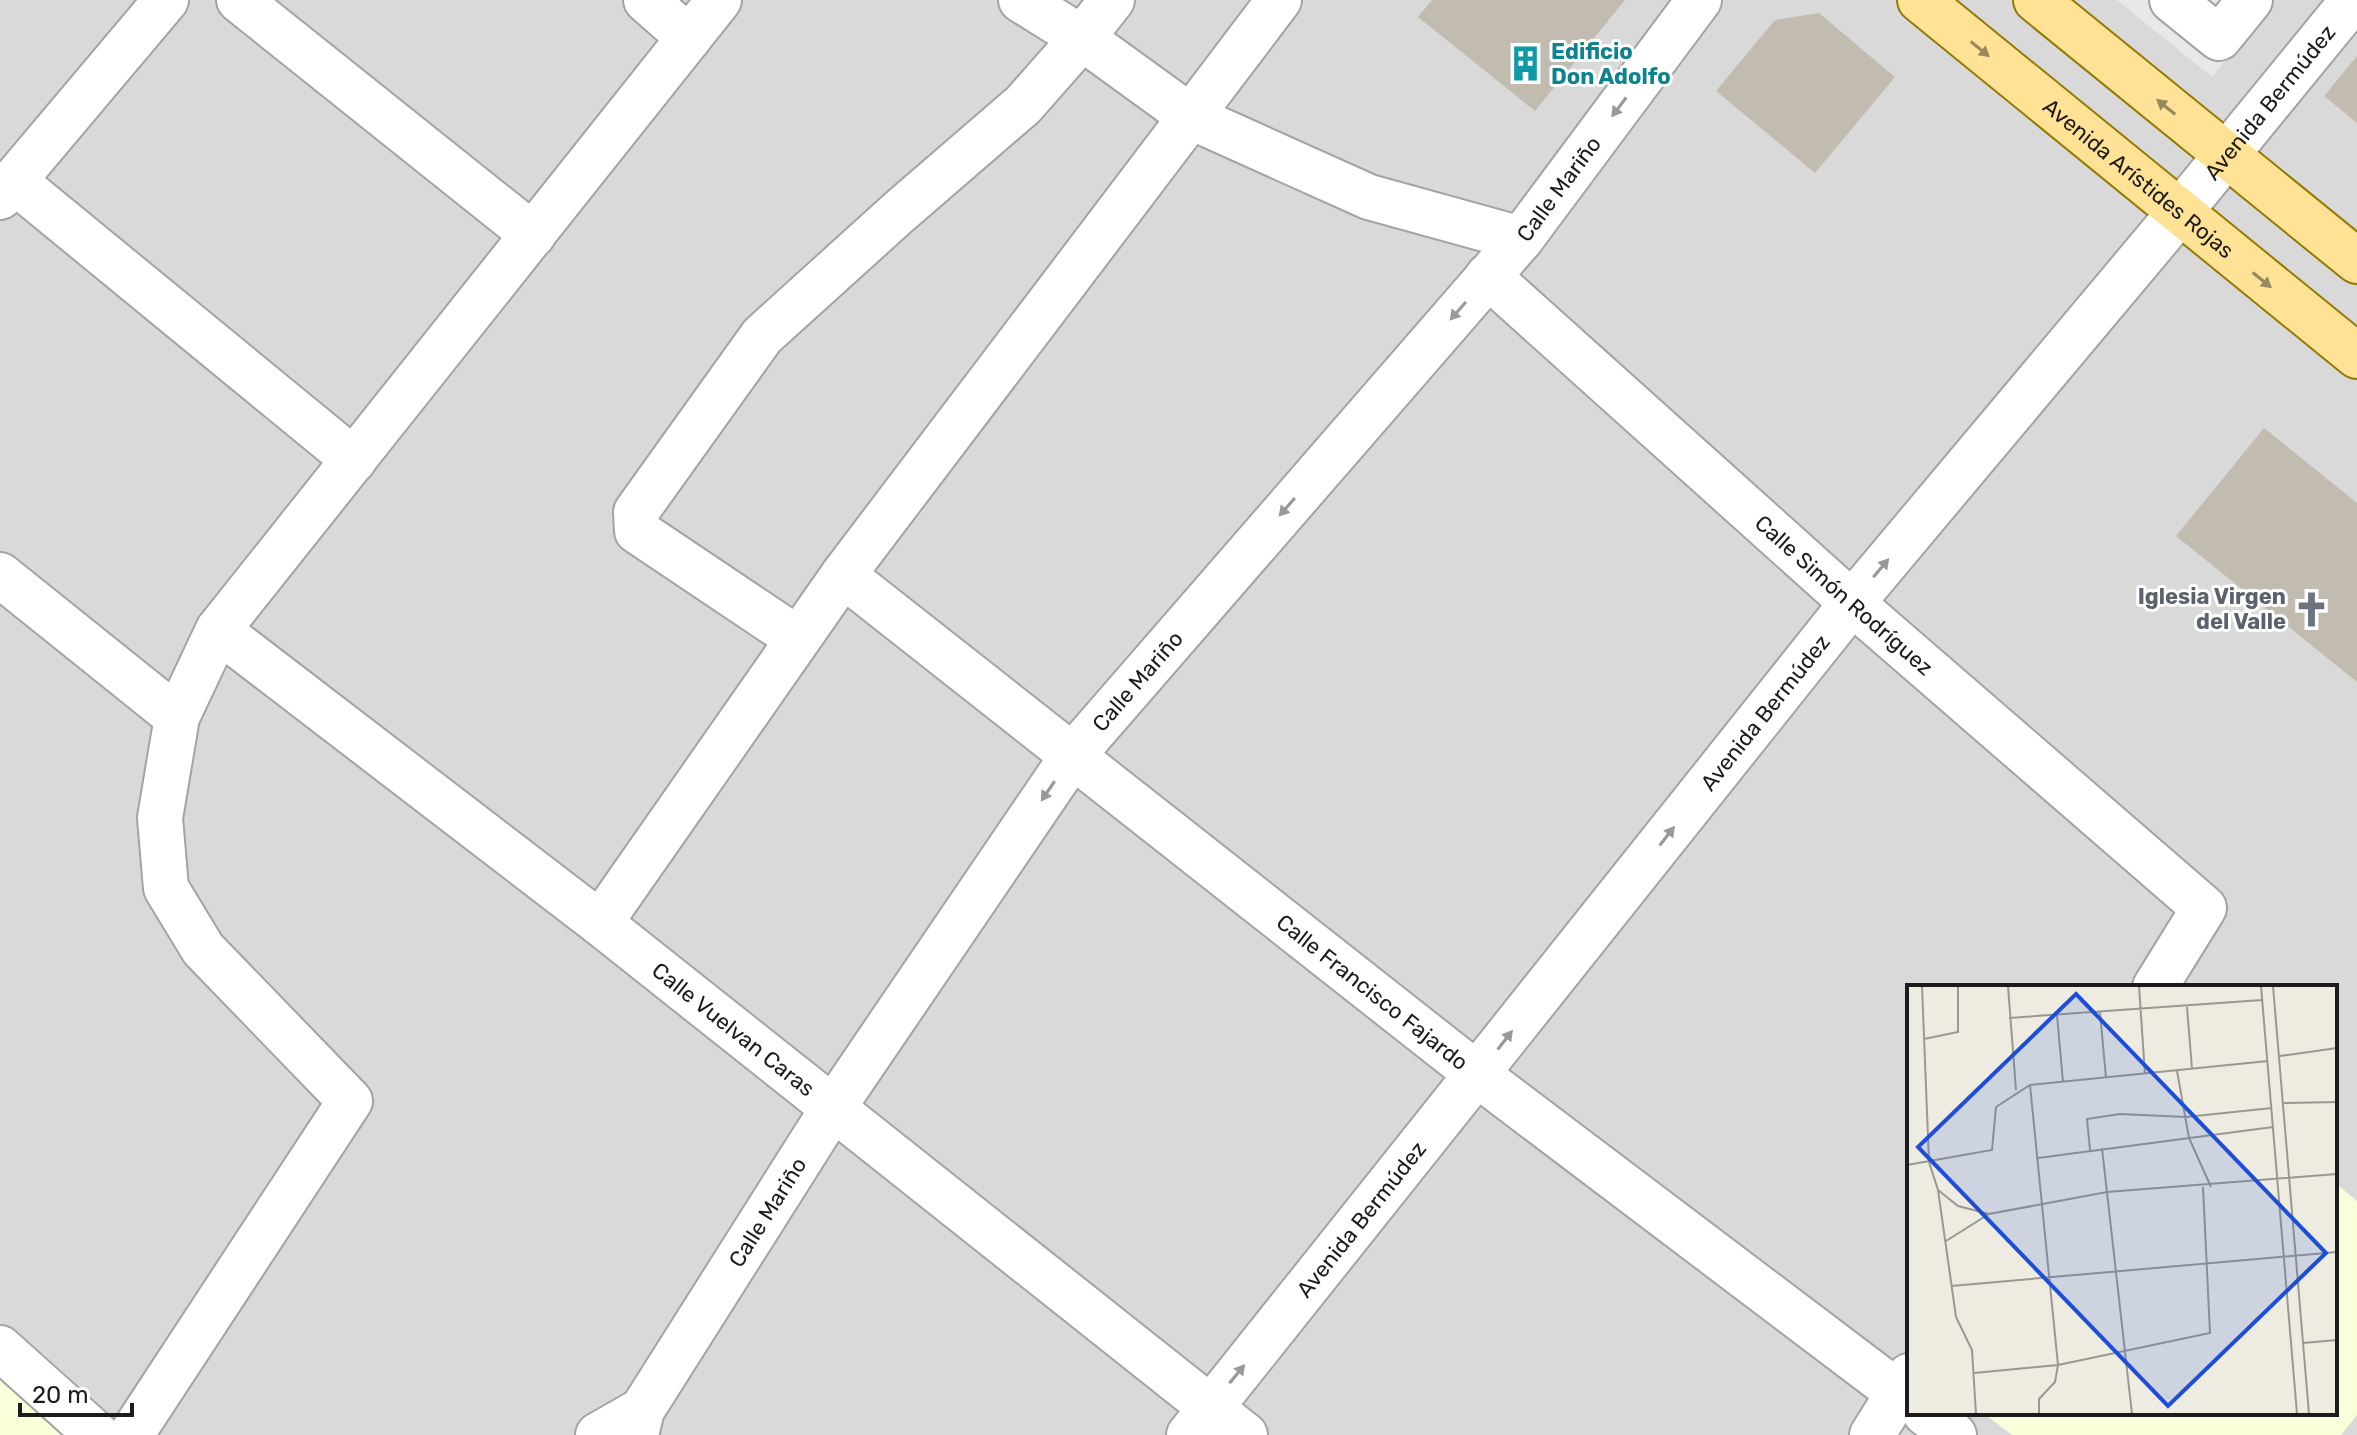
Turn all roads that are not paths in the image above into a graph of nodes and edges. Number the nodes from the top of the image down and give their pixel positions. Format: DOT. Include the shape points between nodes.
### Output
graph roads {
  1 [pos="166,0"];
  2 [pos="239,0"];
  3 [pos="646,0"];
  4 [pos="719,0"];
  5 [pos="1021,0"];
  6 [pos="1112,0"];
  7 [pos="1279,0"];
  8 [pos="1699,0"];
  9 [pos="1920,0"];
  10 [pos="2036,0"];
  11 [pos="2172,0"];
  12 [pos="2250,0"];
  13 [pos="2351,1"];
  14 [pos="689,38"];
  15 [pos="1082,38"];
  16 [pos="1191,117"];
  17 [pos="2226,156"];
  18 [pos="7,189"];
  19 [pos="2179,213"];
  20 [pos="533,235"];
  21 [pos="1521,239"];
  22 [pos="2357,261"];
  23 [pos="1488,276"];
  24 [pos="2357,356"];
  25 [pos="354,460"];
  26 [pos="0,575"];
  27 [pos="843,575"];
  28 [pos="1852,603"];
  29 [pos="218,630"];
  30 [pos="798,639"];
  31 [pos="177,717"];
  32 [pos="1073,755"];
  33 [pos="600,923"];
  34 [pos="2156,985"];
  35 [pos="1478,1075"];
  36 [pos="833,1108"];
  37 [pos="0,1348"];
  38 [pos="1907,1394"];
  39 [pos="1907,1399"];
  40 [pos="1931,1415"];
  41 [pos="1200,1421"];
  42 [pos="639,1422"];
  43 [pos="97,1435"];
  44 [pos="131,1435"];
  45 [pos="598,1435"];
  46 [pos="1245,1435"];
  47 [pos="1872,1435"];
  48 [pos="1954,1435"];
  1 -- 18 [label="street"];
  2 -- 20 [label="street"];
  3 -- 14 [label="street"];
  4 -- 14 [label="street"];
  5 -- 15 [label="street"];
  6 -- 15 [label="street"];
  7 -- 16 [label="street"];
  8 -- 21 [label="street, Calle Mariño, one-way"];
  9 -- 19 [label="main road, Avenida Arístides Rojas, one-way"];
  17 -- 10 [label="main road, one-way"];
  11 -- 12 [label="street" via="2219,38"];
  13 -- 17 [label="street, Avenida Bermúdez"];
  14 -- 20 [label="street"];
  15 -- 16 [label="street"];
  15 -- 30 [label="street" via="1023,105 762,336 636,512 637,531"];
  16 -- 21 [label="street" via="1369,197"];
  16 -- 27 [label="street"];
  17 -- 19 [label="street, Avenida Bermúdez"];
  17 -- 22 [label="main road"];
  18 -- 25 [label="street"];
  19 -- 24 [label="main road, Avenida Arístides Rojas, one-way"];
  28 -- 19 [label="street, Avenida Bermúdez, one-way"];
  20 -- 25 [label="street"];
  21 -- 23 [label="street, Calle Mariño"];
  23 -- 28 [label="street, Calle Simón Rodríguez"];
  23 -- 32 [label="street, Calle Mariño, one-way"];
  25 -- 29 [label="street"];
  26 -- 31 [label="street"];
  27 -- 30 [label="street"];
  27 -- 32 [label="street, Calle Francisco Fajardo"];
  28 -- 34 [label="street, Calle Simón Rodríguez" via="2204,908"];
  35 -- 28 [label="street, Avenida Bermúdez, one-way"];
  29 -- 31 [label="street"];
  29 -- 33 [label="street, Calle Vuelvan Caras"];
  30 -- 33 [label="street"];
  31 -- 44 [label="street" via="160,818 166,888 203,949 350,1101"];
  32 -- 35 [label="street, Calle Francisco Fajardo"];
  32 -- 36 [label="street, Calle Mariño, one-way"];
  33 -- 36 [label="street, Calle Vuelvan Caras"];
  35 -- 38 [label="street, Calle Francisco Fajardo"];
  41 -- 35 [label="street, Avenida Bermúdez, one-way"];
  36 -- 41 [label="street, Calle Vuelvan Caras"];
  36 -- 42 [label="street, Calle Mariño"];
  37 -- 43 [label="street"];
  39 -- 47 [label="street"];
  40 -- 48 [label="street, Calle Francisco Fajardo"];
  41 -- 46 [label="street, Calle Vuelvan Caras"];
  42 -- 45 [label="street, Calle Mariño"];
}
